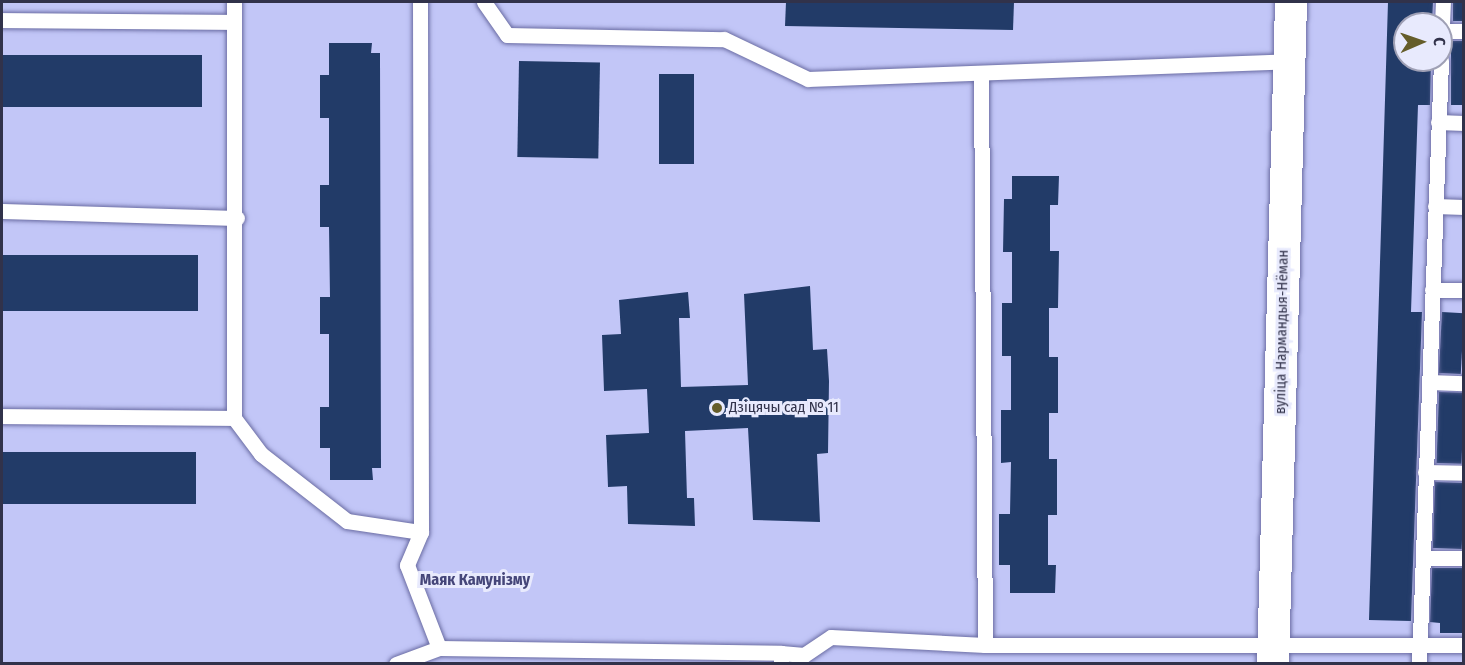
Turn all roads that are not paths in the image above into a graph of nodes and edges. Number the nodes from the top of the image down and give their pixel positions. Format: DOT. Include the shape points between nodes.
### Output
graph roads {
  1 [pos="234,2"];
  2 [pos="420,2"];
  3 [pos="484,2"];
  4 [pos="1291,2"];
  5 [pos="2,20"];
  6 [pos="234,22"];
  7 [pos="1289,61"];
  8 [pos="1440,72"];
  9 [pos="981,74"];
  10 [pos="1438,122"];
  11 [pos="1464,123"];
  12 [pos="1435,206"];
  13 [pos="1464,207"];
  14 [pos="2,211"];
  15 [pos="237,218"];
  16 [pos="1432,290"];
  17 [pos="1464,290"];
  18 [pos="1429,382"];
  19 [pos="1464,383"];
  20 [pos="2,416"];
  21 [pos="234,418"];
  22 [pos="1425,472"];
  23 [pos="1464,473"];
  24 [pos="421,532"];
  25 [pos="1423,558"];
  26 [pos="1464,558"];
  27 [pos="1419,644"];
  28 [pos="985,645"];
  29 [pos="1464,645"];
  30 [pos="439,648"];
  31 [pos="1274,653"];
  32 [pos="781,658"];
  33 [pos="396,663"];
  34 [pos="1419,663"];
  1 -- 6 [label="lane"];
  2 -- 24 [label="lane"];
  3 -- 9 [label="lane" via="507,34 724,39 808,79"];
  4 -- 7 [label="street, вуліца Нармандыя-Нёман"];
  5 -- 6 [label="lane"];
  6 -- 15 [label="lane"];
  7 -- 9 [label="lane"];
  7 -- 31 [label="street, вуліца Нармандыя-Нёман"];
  8 -- 10 [label="lane"];
  9 -- 28 [label="lane"];
  10 -- 11 [label="lane"];
  10 -- 12 [label="lane"];
  12 -- 13 [label="lane"];
  12 -- 16 [label="lane"];
  14 -- 15 [label="lane"];
  15 -- 21 [label="lane"];
  16 -- 17 [label="lane"];
  16 -- 18 [label="lane"];
  18 -- 19 [label="lane"];
  18 -- 22 [label="lane"];
  20 -- 21 [label="lane"];
  21 -- 24 [label="lane" via="261,454 347,521"];
  22 -- 23 [label="lane"];
  22 -- 25 [label="lane"];
  24 -- 30 [label="lane" via="407,565"];
  25 -- 26 [label="lane"];
  25 -- 27 [label="lane"];
  27 -- 29 [label="lane"];
  27 -- 31 [label="lane"];
  27 -- 34 [label="lane"];
  28 -- 31 [label="lane"];
  28 -- 32 [label="lane" via="831,637 804,655"];
  30 -- 32 [label="lane"];
  30 -- 33 [label="lane"];
}
